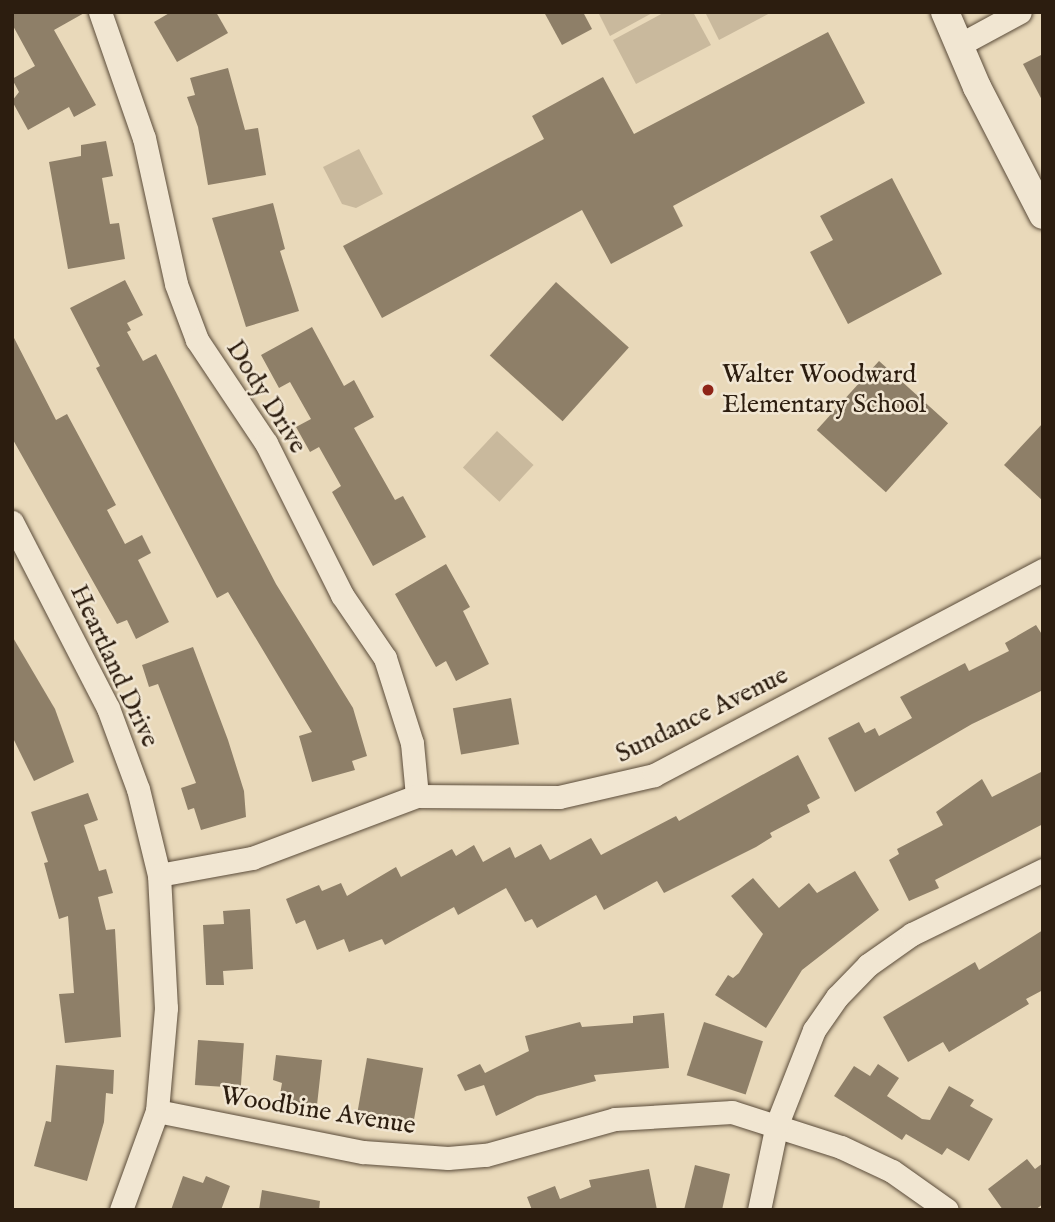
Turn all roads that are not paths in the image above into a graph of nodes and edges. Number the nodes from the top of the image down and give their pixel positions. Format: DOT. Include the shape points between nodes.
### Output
graph roads {
  1 [pos="100,12"];
  2 [pos="945,12"];
  3 [pos="1020,12"];
  4 [pos="959,45"];
  5 [pos="1043,215"];
  6 [pos="12,522"];
  7 [pos="1043,570"];
  8 [pos="417,796"];
  9 [pos="1043,870"];
  10 [pos="159,875"];
  11 [pos="157,1111"];
  12 [pos="777,1124"];
  13 [pos="121,1210"];
  14 [pos="760,1210"];
  15 [pos="947,1210"];
  1 -- 8 [label="street, Dody Drive" via="144,138 176,284 197,340 265,443 342,595 385,658 412,743"];
  2 -- 4 [label="street"];
  3 -- 4 [label="street"];
  4 -- 5 [label="street"];
  6 -- 10 [label="street, Heartland Drive" via="108,708 138,789"];
  7 -- 8 [label="street, Sundance Avenue" via="654,775 559,797"];
  8 -- 10 [label="street, Sundance Avenue" via="252,858"];
  9 -- 12 [label="street" via="912,934 868,965 814,1030"];
  10 -- 11 [label="street, Heartland Drive" via="166,1008"];
  11 -- 12 [label="street, Woodbine Avenue" via="363,1152 448,1158 486,1155 615,1119 732,1112"];
  11 -- 13 [label="street, Heartland Drive"];
  12 -- 14 [label="street"];
  12 -- 15 [label="street, Woodbine Avenue" via="892,1171"];
}
